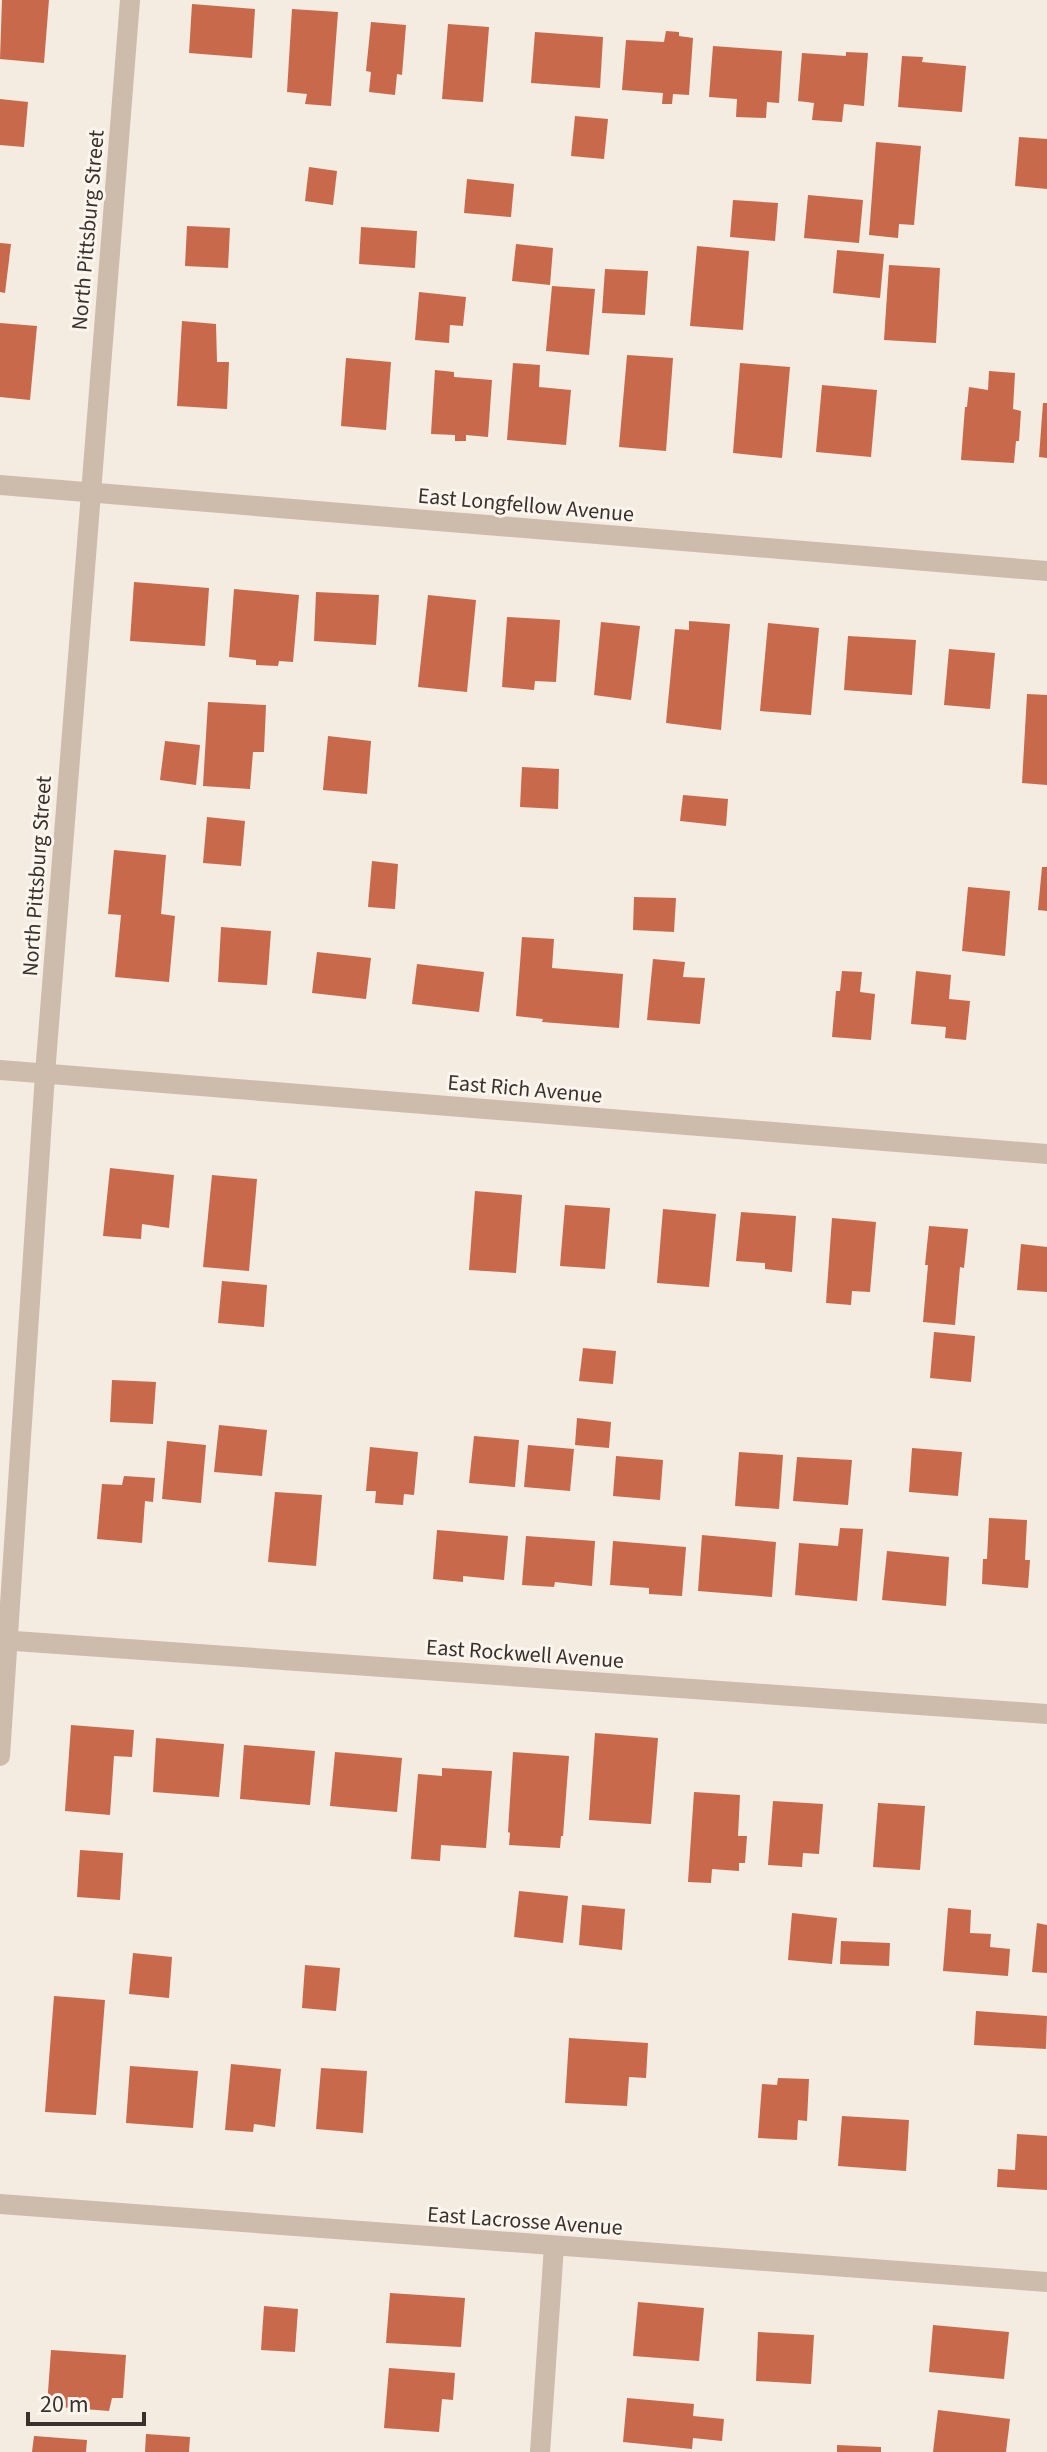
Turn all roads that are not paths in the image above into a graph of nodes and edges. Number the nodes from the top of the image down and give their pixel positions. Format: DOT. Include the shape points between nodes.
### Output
graph roads {
  1 [pos="130,0"];
  2 [pos="0,485"];
  3 [pos="89,492"];
  4 [pos="1047,571"];
  5 [pos="0,1070"];
  6 [pos="45,1074"];
  7 [pos="1047,1154"];
  8 [pos="4,1641"];
  9 [pos="1047,1714"];
  10 [pos="0,1756"];
  11 [pos="0,2204"];
  12 [pos="554,2246"];
  13 [pos="1047,2282"];
  14 [pos="540,2452"];
  1 -- 3 [label="street, North Pittsburg Street"];
  2 -- 3 [label="street, East Longfellow Avenue"];
  3 -- 4 [label="street, East Longfellow Avenue"];
  3 -- 6 [label="street, North Pittsburg Street"];
  5 -- 6 [label="street, East Rich Avenue"];
  6 -- 7 [label="street, East Rich Avenue"];
  6 -- 8 [label="street, North Pittsburg Street"];
  8 -- 9 [label="street, East Rockwell Avenue"];
  8 -- 10 [label="street, North Pittsburg Street"];
  11 -- 12 [label="street, East Lacrosse Avenue"];
  12 -- 13 [label="street, East Lacrosse Avenue"];
  12 -- 14 [label="street"];
}
